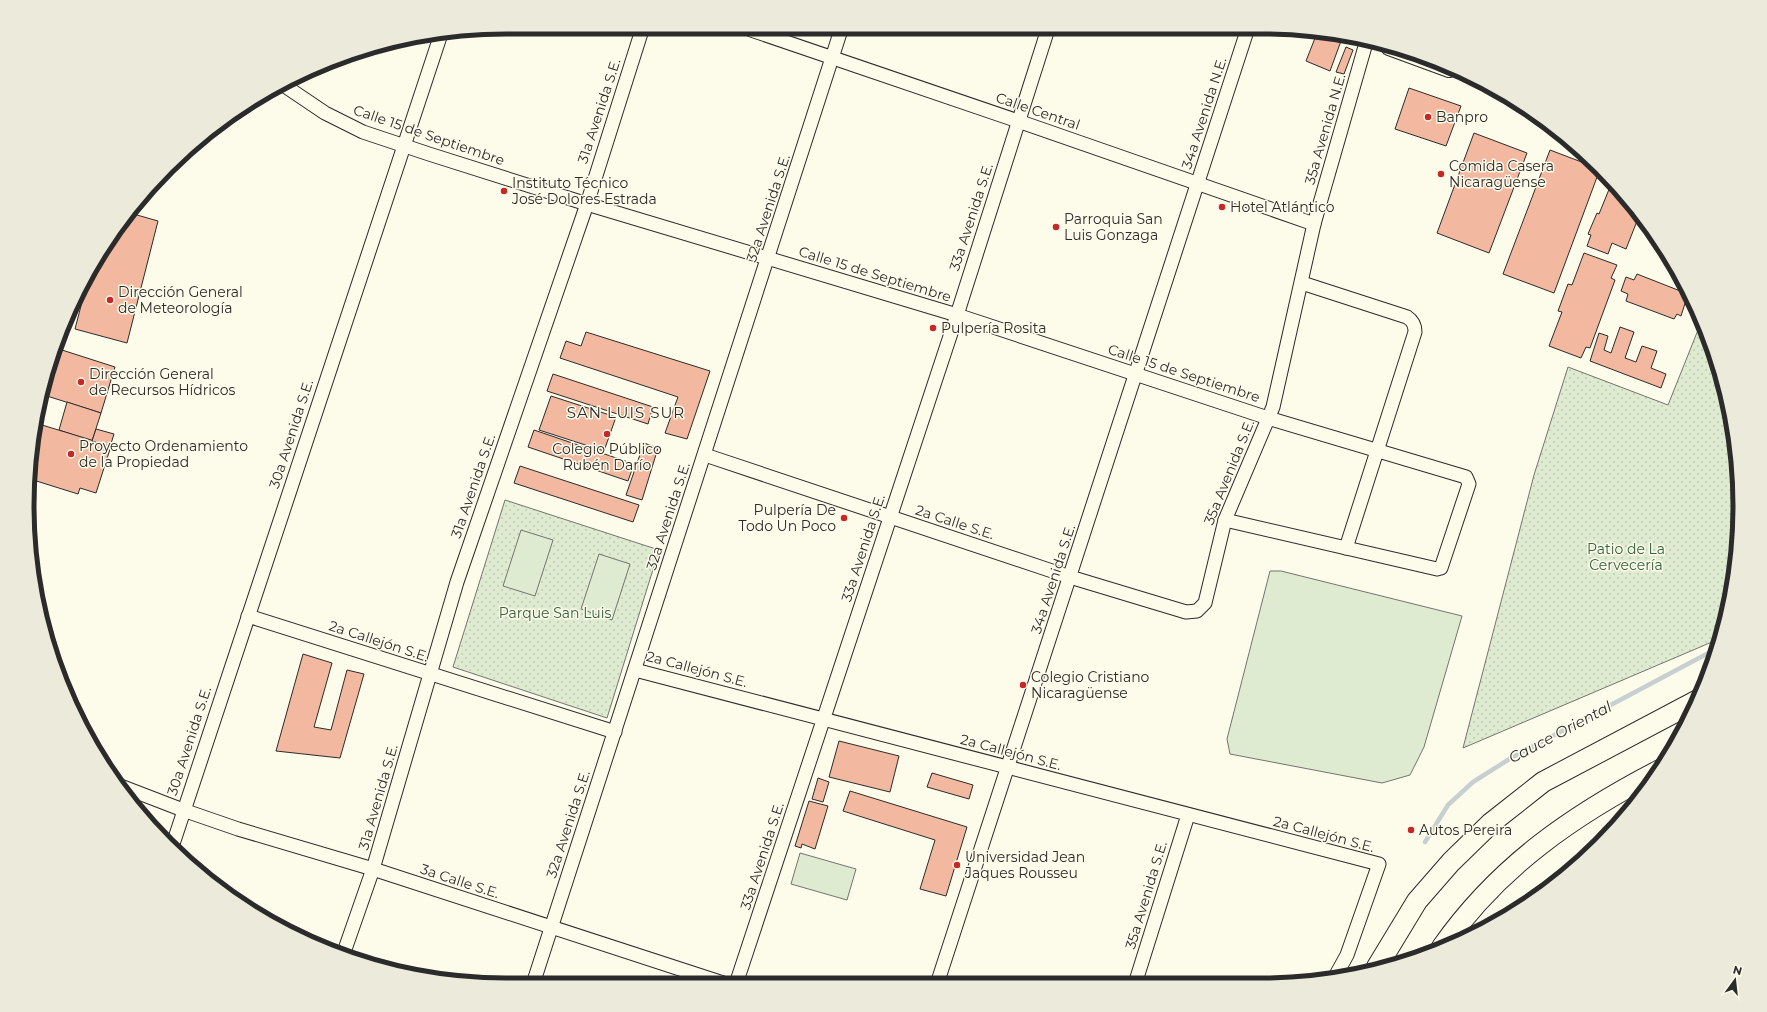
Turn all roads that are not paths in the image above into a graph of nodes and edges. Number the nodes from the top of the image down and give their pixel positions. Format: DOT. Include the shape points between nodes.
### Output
graph roads {
  1 [pos="641,34"];
  2 [pos="763,34"];
  3 [pos="840,34"];
  4 [pos="1046,34"];
  5 [pos="1246,34"];
  6 [pos="439,39"];
  7 [pos="1365,46"];
  8 [pos="832,58"];
  9 [pos="288,88"];
  10 [pos="1018,121"];
  11 [pos="404,146"];
  12 [pos="1198,185"];
  13 [pos="587,204"];
  14 [pos="1314,224"];
  15 [pos="769,259"];
  16 [pos="1302,283"];
  17 [pos="957,315"];
  18 [pos="1137,374"];
  19 [pos="1268,418"];
  20 [pos="1376,450"];
  21 [pos="705,454"];
  22 [pos="890,517"];
  23 [pos="1225,520"];
  24 [pos="1346,548"];
  25 [pos="1070,577"];
  26 [pos="1197,611"];
  27 [pos="248,616"];
  28 [pos="635,670"];
  29 [pos="431,675"];
  30 [pos="1689,705"];
  31 [pos="824,719"];
  32 [pos="615,732"];
  33 [pos="1008,767"];
  34 [pos="129,789"];
  35 [pos="1633,792"];
  36 [pos="183,810"];
  37 [pos="1188,814"];
  38 [pos="174,841"];
  39 [pos="373,869"];
  40 [pos="551,927"];
  41 [pos="1448,939"];
  42 [pos="345,950"];
  43 [pos="1380,963"];
  44 [pos="1338,972"];
  45 [pos="535,978"];
  46 [pos="708,978"];
  47 [pos="738,978"];
  48 [pos="939,978"];
  49 [pos="1137,978"];
  1 -- 13 [label="street, 31a Avenida S.E."];
  2 -- 8 [label="street, Calle Central"];
  3 -- 8 [label="street, 32a Avenida S.E."];
  4 -- 10 [label="street, 33a Avenida S.E."];
  5 -- 12 [label="street, 34a Avenida N.E."];
  6 -- 11 [label="street, 30a Avenida S.E."];
  7 -- 14 [label="street, 35a Avenida N.E."];
  8 -- 10 [label="street, Calle Central"];
  8 -- 15 [label="street, 32a Avenida S.E."];
  9 -- 11 [label="street, Calle 15 de Septiembre" via="325,113 363,132"];
  10 -- 12 [label="street, Calle Central"];
  10 -- 17 [label="street, 33a Avenida S.E."];
  11 -- 13 [label="street, Calle 15 de Septiembre"];
  11 -- 27 [label="street, 30a Avenida S.E."];
  12 -- 14 [label="street, Calle Central"];
  12 -- 18 [label="street, 34a Avenida S.E."];
  13 -- 15 [label="street, Calle 15 de Septiembre"];
  13 -- 29 [label="street, 31a Avenida S.E." via="466,554"];
  14 -- 16 [label="street, 35a Avenida S.E."];
  15 -- 17 [label="street, Calle 15 de Septiembre"];
  15 -- 21 [label="street, 32a Avenida S.E."];
  16 -- 19 [label="street, 35a Avenida S.E."];
  16 -- 20 [label="street" via="1407,317 1415,325 1415,332"];
  17 -- 18 [label="street, Calle 15 de Septiembre"];
  17 -- 22 [label="street, 33a Avenida S.E."];
  18 -- 19 [label="street, Calle 15 de Septiembre"];
  18 -- 25 [label="street, 34a Avenida S.E."];
  19 -- 20 [label="street, Calle 15 de Septiembre"];
  19 -- 23 [label="street, 35a Avenida S.E."];
  20 -- 24 [label="street"];
  20 -- 24 [label="street, Calle 15 de Septiembre" via="1466,477 1469,484 1441,568"];
  21 -- 22 [label="street, 2a Calle S.E."];
  21 -- 28 [label="street, 32a Avenida S.E."];
  22 -- 25 [label="street, 2a Calle S.E."];
  22 -- 31 [label="street, 33a Avenida S.E."];
  23 -- 24 [label="street"];
  23 -- 26 [label="street, 35a Avenida S.E." via="1205,603"];
  25 -- 26 [label="street, 2a Calle S.E." via="1186,612"];
  25 -- 33 [label="street, 34a Avenida S.E."];
  27 -- 29 [label="street, 2a Callejón S.E."];
  27 -- 36 [label="street, 30a Avenida S.E."];
  28 -- 31 [label="street, 2a Callejón S.E."];
  28 -- 32 [label="street, 32a Avenida S.E."];
  29 -- 32 [label="street, 2a Callejón S.E."];
  29 -- 39 [label="street, 31a Avenida S.E."];
  30 -- 43 [label="main road" via="1543,782 1492,823 1451,862 1417,901"];
  31 -- 33 [label="street, 2a Callejón S.E."];
  31 -- 47 [label="street, 33a Avenida S.E."];
  32 -- 40 [label="street, 32a Avenida S.E."];
  33 -- 37 [label="street, 2a Callejón S.E."];
  33 -- 48 [label="street, 34a Avenida S.E."];
  34 -- 36 [label="street, 3a Calle S.E."];
  35 -- 41 [label="main road" via="1577,817 1546,839 1487,893"];
  36 -- 38 [label="street, 30a Avenida S.E."];
  36 -- 39 [label="street, 3a Calle S.E."];
  37 -- 44 [label="street, 2a Callejón S.E." via="1378,864 1347,955"];
  37 -- 49 [label="street, 35a Avenida S.E."];
  39 -- 40 [label="street, 3a Calle S.E."];
  39 -- 42 [label="street, 31a Avenida S.E."];
  40 -- 45 [label="street, 32a Avenida S.E."];
  40 -- 46 [label="street, 3a Calle S.E."];
}
